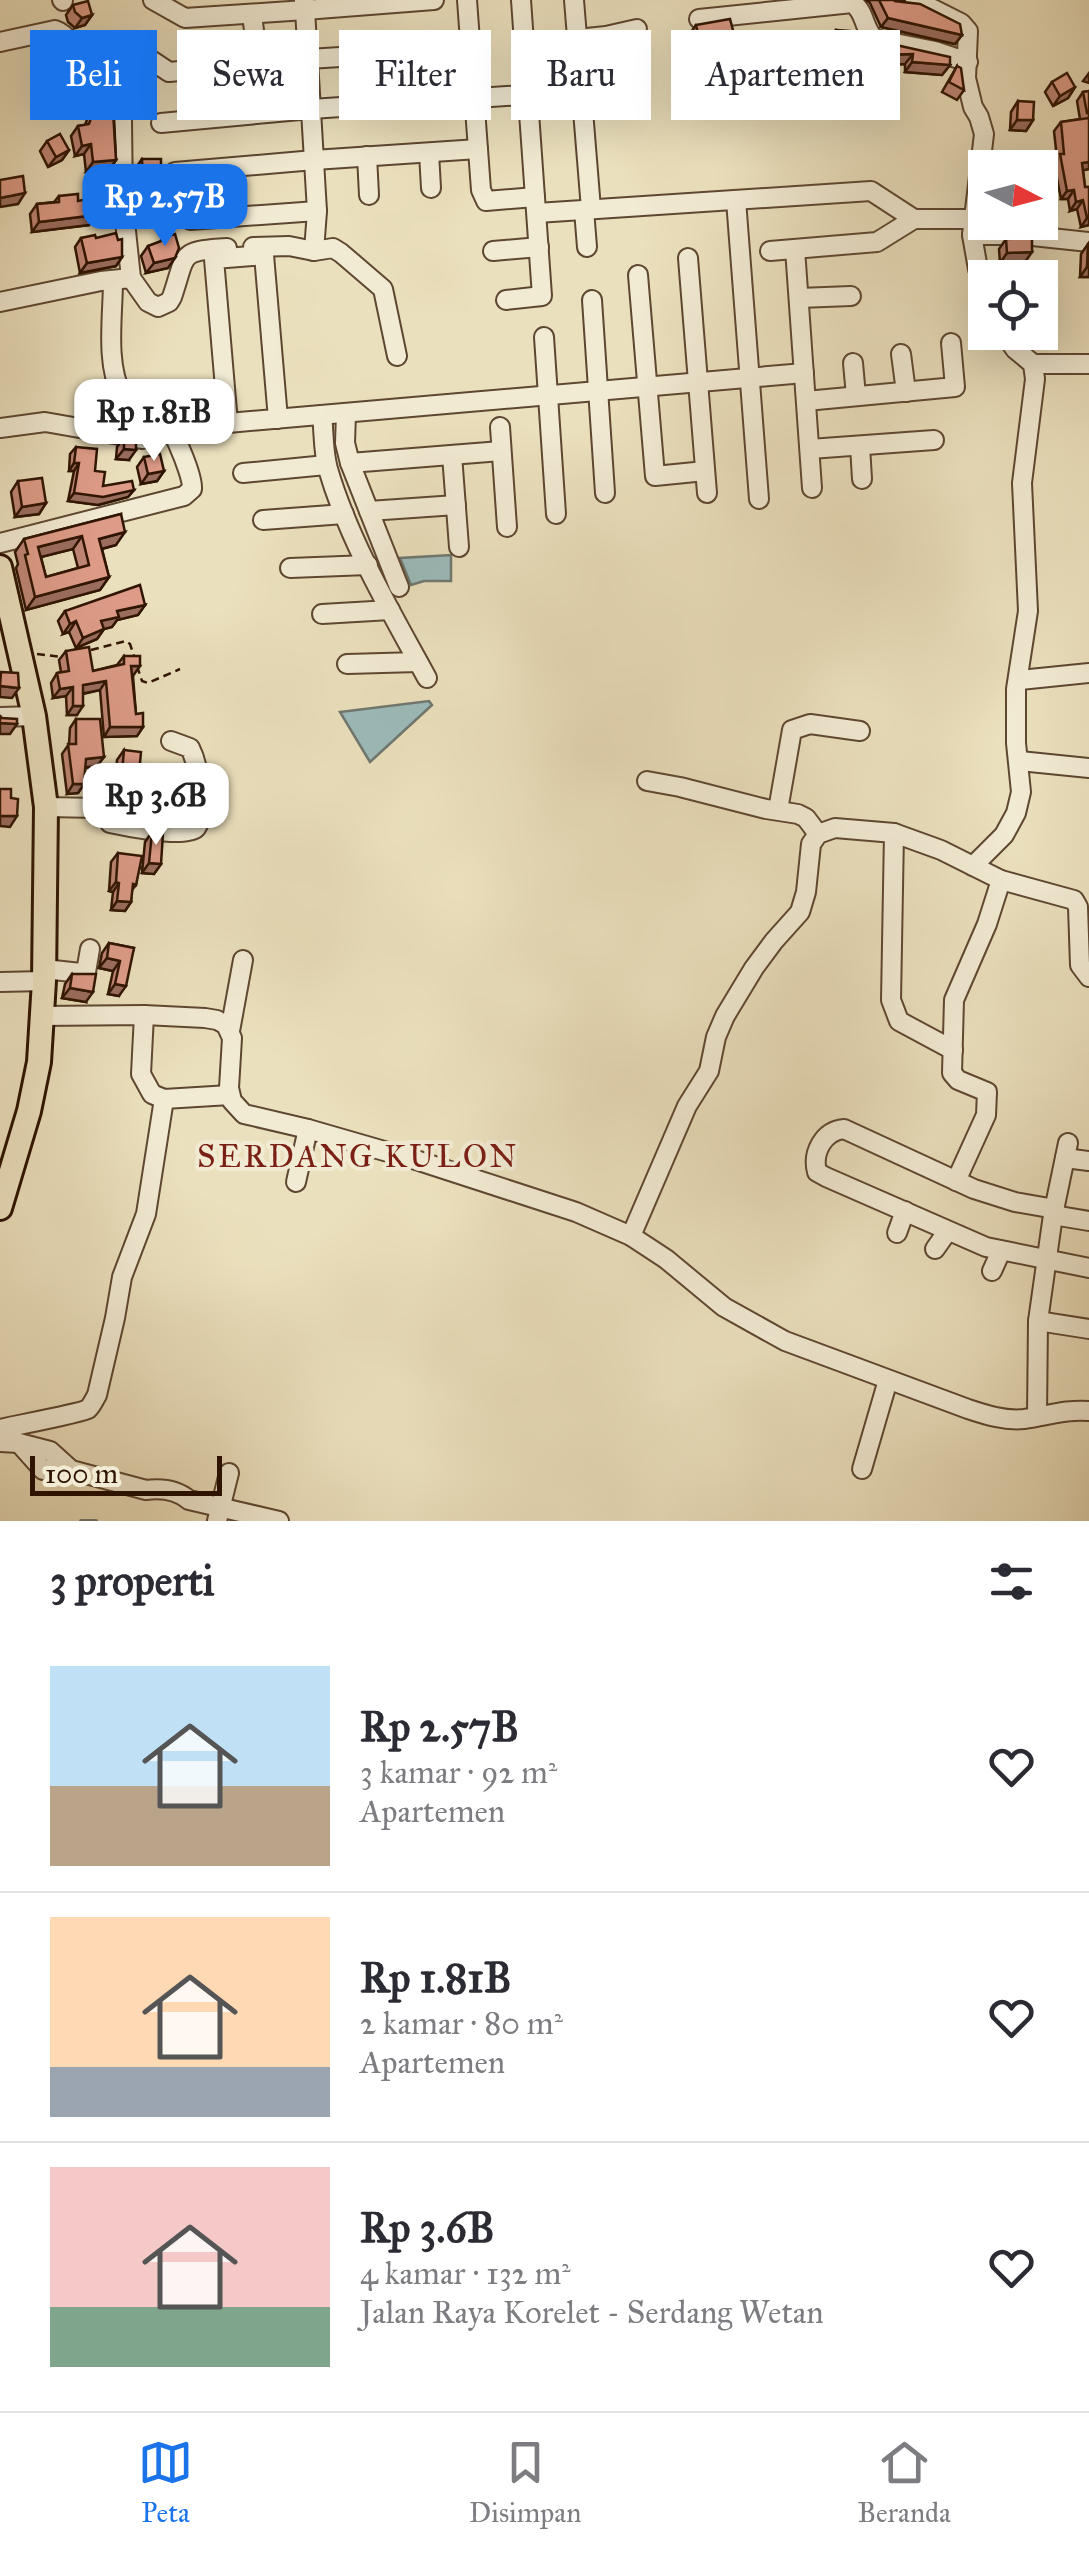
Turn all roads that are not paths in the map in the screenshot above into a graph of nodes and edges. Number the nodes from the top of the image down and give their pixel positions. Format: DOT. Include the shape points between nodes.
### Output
graph roads {
  1 [pos="153,0"];
  2 [pos="434,0"];
  3 [pos="466,0"];
  4 [pos="521,0"];
  5 [pos="574,0"];
  6 [pos="915,0"];
  7 [pos="369,2"];
  8 [pos="304,5"];
  9 [pos="252,14"];
  10 [pos="699,19"];
  11 [pos="254,30"];
  12 [pos="306,30"];
  13 [pos="468,30"];
  14 [pos="523,30"];
  15 [pos="576,30"];
  16 [pos="30,35"];
  17 [pos="0,42"];
  18 [pos="968,62"];
  19 [pos="122,120"];
  20 [pos="192,120"];
  21 [pos="312,120"];
  22 [pos="476,120"];
  23 [pos="530,120"];
  24 [pos="583,120"];
  25 [pos="161,123"];
  26 [pos="478,150"];
  27 [pos="982,150"];
  28 [pos="429,152"];
  29 [pos="367,156"];
  30 [pos="314,160"];
  31 [pos="175,172"];
  32 [pos="431,188"];
  33 [pos="369,196"];
  34 [pos="882,198"];
  35 [pos="736,200"];
  36 [pos="536,205"];
  37 [pos="588,210"];
  38 [pos="317,211"];
  39 [pos="914,219"];
  40 [pos="190,220"];
  41 [pos="968,226"];
  42 [pos="883,238"];
  43 [pos="1058,239"];
  44 [pos="1089,242"];
  45 [pos="539,247"];
  46 [pos="587,248"];
  47 [pos="795,248"];
  48 [pos="314,251"];
  49 [pos="770,251"];
  50 [pos="493,252"];
  51 [pos="688,258"];
  52 [pos="638,275"];
  53 [pos="122,279"];
  54 [pos="850,296"];
  55 [pos="799,298"];
  56 [pos="506,300"];
  57 [pos="592,300"];
  58 [pos="0,302"];
  59 [pos="544,337"];
  60 [pos="951,343"];
  61 [pos="1017,350"];
  62 [pos="901,354"];
  63 [pos="396,356"];
  64 [pos="853,362"];
  65 [pos="1033,364"];
  66 [pos="1089,364"];
  67 [pos="804,373"];
  68 [pos="750,378"];
  69 [pos="698,382"];
  70 [pos="647,387"];
  71 [pos="598,391"];
  72 [pos="906,392"];
  73 [pos="548,396"];
  74 [pos="856,396"];
  75 [pos="806,401"];
  76 [pos="346,413"];
  77 [pos="322,415"];
  78 [pos="278,419"];
  79 [pos="500,427"];
  80 [pos="0,428"];
  81 [pos="171,429"];
  82 [pos="934,440"];
  83 [pos="860,446"];
  84 [pos="810,449"];
  85 [pos="502,451"];
  86 [pos="452,455"];
  87 [pos="350,463"];
  88 [pos="326,465"];
  89 [pos="704,471"];
  90 [pos="242,473"];
  91 [pos="862,479"];
  92 [pos="812,488"];
  93 [pos="605,494"];
  94 [pos="706,494"];
  95 [pos="759,499"];
  96 [pos="456,505"];
  97 [pos="369,512"];
  98 [pos="344,514"];
  99 [pos="556,514"];
  100 [pos="263,520"];
  101 [pos="507,528"];
  102 [pos="0,543"];
  103 [pos="460,547"];
  104 [pos="368,564"];
  105 [pos="0,567"];
  106 [pos="290,568"];
  107 [pos="398,587"];
  108 [pos="390,610"];
  109 [pos="322,614"];
  110 [pos="10,653"];
  111 [pos="346,664"];
  112 [pos="1089,673"];
  113 [pos="1020,680"];
  114 [pos="34,716"];
  115 [pos="0,717"];
  116 [pos="860,731"];
  117 [pos="171,741"];
  118 [pos="1020,761"];
  119 [pos="1089,768"];
  120 [pos="647,782"];
  121 [pos="46,807"];
  122 [pos="778,810"];
  123 [pos="894,833"];
  124 [pos="818,834"];
  125 [pos="973,866"];
  126 [pos="1001,880"];
  127 [pos="1082,902"];
  128 [pos="90,950"];
  129 [pos="244,960"];
  130 [pos="44,975"];
  131 [pos="1089,977"];
  132 [pos="0,982"];
  133 [pos="144,1015"];
  134 [pos="40,1016"];
  135 [pos="230,1031"];
  136 [pos="953,1050"];
  137 [pos="230,1095"];
  138 [pos="164,1099"];
  139 [pos="308,1129"];
  140 [pos="1089,1161"];
  141 [pos="956,1181"];
  142 [pos="296,1182"];
  143 [pos="0,1208"];
  144 [pos="905,1211"];
  145 [pos="1054,1212"];
  146 [pos="1089,1220"];
  147 [pos="897,1232"];
  148 [pos="947,1232"];
  149 [pos="631,1236"];
  150 [pos="935,1249"];
  151 [pos="1001,1250"];
  152 [pos="1047,1260"];
  153 [pos="1089,1268"];
  154 [pos="992,1271"];
  155 [pos="1038,1322"];
  156 [pos="1089,1328"];
  157 [pos="888,1380"];
  158 [pos="1089,1411"];
  159 [pos="1038,1416"];
  160 [pos="0,1429"];
  161 [pos="9,1442"];
  162 [pos="862,1469"];
  163 [pos="230,1473"];
  164 [pos="219,1514"];
  165 [pos="278,1521"];
  1 -- 9 [label="street" via="185,18"];
  2 -- 7 [label="street"];
  3 -- 13 [label="street"];
  4 -- 14 [label="street"];
  5 -- 15 [label="street"];
  6 -- 18 [label="street" via="965,26"];
  7 -- 8 [label="street"];
  8 -- 9 [label="street"];
  8 -- 12 [label="street"];
  9 -- 11 [label="street"];
  10 -- 18 [label="street" via="852,2 876,39"];
  16 -- 17 [label="street"];
  18 -- 27 [label="street"];
  19 -- 53 [label="street"];
  20 -- 25 [label="street"];
  21 -- 30 [label="street"];
  22 -- 26 [label="street"];
  23 -- 36 [label="street"];
  24 -- 37 [label="street"];
  26 -- 28 [label="street"];
  26 -- 36 [label="street" via="486,201"];
  28 -- 29 [label="street"];
  28 -- 32 [label="street"];
  29 -- 30 [label="street"];
  29 -- 33 [label="street"];
  30 -- 31 [label="street"];
  30 -- 38 [label="street"];
  34 -- 35 [label="street" via="871,191"];
  34 -- 39 [label="street"];
  34 -- 42 [label="street"];
  35 -- 37 [label="street"];
  35 -- 68 [label="street"];
  36 -- 37 [label="street"];
  36 -- 45 [label="street"];
  37 -- 46 [label="street"];
  38 -- 40 [label="street"];
  38 -- 48 [label="street"];
  39 -- 41 [label="street"];
  39 -- 42 [label="street"];
  42 -- 47 [label="street"];
  43 -- 44 [label="street"];
  45 -- 50 [label="street"];
  45 -- 56 [label="street" via="542,296"];
  47 -- 49 [label="street"];
  47 -- 55 [label="street"];
  48 -- 53 [label="street" via="289,246 190,252 172,297 158,308"];
  48 -- 63 [label="street" via="332,248 382,289"];
  51 -- 69 [label="street"];
  52 -- 70 [label="street"];
  53 -- 58 [label="street"];
  53 -- 81 [label="street" via="112,361 118,386 122,396 156,406"];
  54 -- 55 [label="street"];
  55 -- 67 [label="street"];
  57 -- 71 [label="street"];
  59 -- 73 [label="street"];
  60 -- 72 [label="street" via="955,388"];
  61 -- 65 [label="street"];
  62 -- 72 [label="street"];
  64 -- 74 [label="street"];
  65 -- 66 [label="street"];
  65 -- 113 [label="street" via="1022,482 1028,611"];
  67 -- 68 [label="street"];
  67 -- 75 [label="street"];
  68 -- 69 [label="street"];
  68 -- 95 [label="street"];
  69 -- 70 [label="street"];
  69 -- 89 [label="street"];
  70 -- 71 [label="street"];
  70 -- 89 [label="street" via="655,476"];
  71 -- 73 [label="street"];
  71 -- 93 [label="street"];
  72 -- 74 [label="street"];
  73 -- 76 [label="street"];
  73 -- 99 [label="street"];
  74 -- 75 [label="street"];
  75 -- 84 [label="street"];
  76 -- 77 [label="street"];
  76 -- 87 [label="street"];
  77 -- 78 [label="street"];
  77 -- 88 [label="street"];
  78 -- 78 [label="street" via="264,255 214,259 228,424"];
  79 -- 85 [label="street"];
  80 -- 81 [label="street" via="45,422 142,439"];
  81 -- 102 [label="street" via="191,476 189,494"];
  82 -- 83 [label="street"];
  83 -- 84 [label="street"];
  83 -- 91 [label="street"];
  84 -- 92 [label="street"];
  85 -- 86 [label="street"];
  85 -- 101 [label="street"];
  86 -- 87 [label="street"];
  86 -- 96 [label="street"];
  87 -- 97 [label="street"];
  88 -- 90 [label="street"];
  88 -- 98 [label="street"];
  89 -- 94 [label="street"];
  96 -- 97 [label="street"];
  96 -- 103 [label="street"];
  97 -- 107 [label="street"];
  98 -- 100 [label="street"];
  98 -- 104 [label="street"];
  104 -- 106 [label="street"];
  104 -- 108 [label="street"];
  105 -- 110 [label="main road"];
  108 -- 109 [label="street"];
  108 -- 111 [label="street" via="422,670"];
  110 -- 114 [label="main road"];
  112 -- 113 [label="street"];
  113 -- 118 [label="street"];
  114 -- 115 [label="street"];
  114 -- 121 [label="main road"];
  116 -- 122 [label="street" via="819,724 792,730"];
  117 -- 121 [label="street" via="196,758 200,820 193,830 110,824 103,808"];
  118 -- 119 [label="street"];
  118 -- 125 [label="street" via="1016,813"];
  120 -- 122 [label="street"];
  121 -- 130 [label="main road"];
  122 -- 124 [label="street" via="806,818"];
  123 -- 124 [label="street" via="835,828"];
  123 -- 125 [label="street"];
  123 -- 136 [label="street" via="892,1000 899,1022"];
  124 -- 149 [label="street" via="800,912 724,1016 709,1071"];
  125 -- 126 [label="street"];
  126 -- 127 [label="street"];
  126 -- 136 [label="street" via="954,1000"];
  127 -- 131 [label="street" via="1080,964"];
  128 -- 130 [label="street" via="86,972"];
  129 -- 135 [label="street"];
  130 -- 132 [label="street"];
  130 -- 134 [label="main road"];
  133 -- 134 [label="street"];
  133 -- 135 [label="street" via="217,1020"];
  133 -- 138 [label="street" via="141,1074 152,1094"];
  134 -- 143 [label="main road" via="39,1062"];
  135 -- 137 [label="street"];
  136 -- 141 [label="street" via="952,1073 987,1092 988,1104"];
  137 -- 138 [label="street"];
  137 -- 139 [label="street" via="244,1114"];
  138 -- 160 [label="street" via="146,1214 125,1265 92,1404"];
  139 -- 142 [label="street"];
  139 -- 149 [label="street" via="505,1188"];
  140 -- 145 [label="street" via="1067,1150"];
  141 -- 144 [label="street" via="844,1129 824,1138 817,1172"];
  141 -- 145 [label="street"];
  144 -- 147 [label="street"];
  144 -- 148 [label="street"];
  145 -- 146 [label="street"];
  145 -- 152 [label="street"];
  148 -- 150 [label="street"];
  148 -- 151 [label="street"];
  149 -- 157 [label="street" via="754,1325"];
  151 -- 152 [label="street"];
  151 -- 154 [label="street"];
  152 -- 153 [label="street"];
  152 -- 155 [label="street"];
  155 -- 156 [label="street"];
  155 -- 159 [label="street"];
  157 -- 159 [label="street" via="993,1417"];
  157 -- 162 [label="street"];
  158 -- 159 [label="street"];
  161 -- 164 [label="street" via="43,1470 71,1470"];
  163 -- 164 [label="street"];
  164 -- 165 [label="street"];
}
